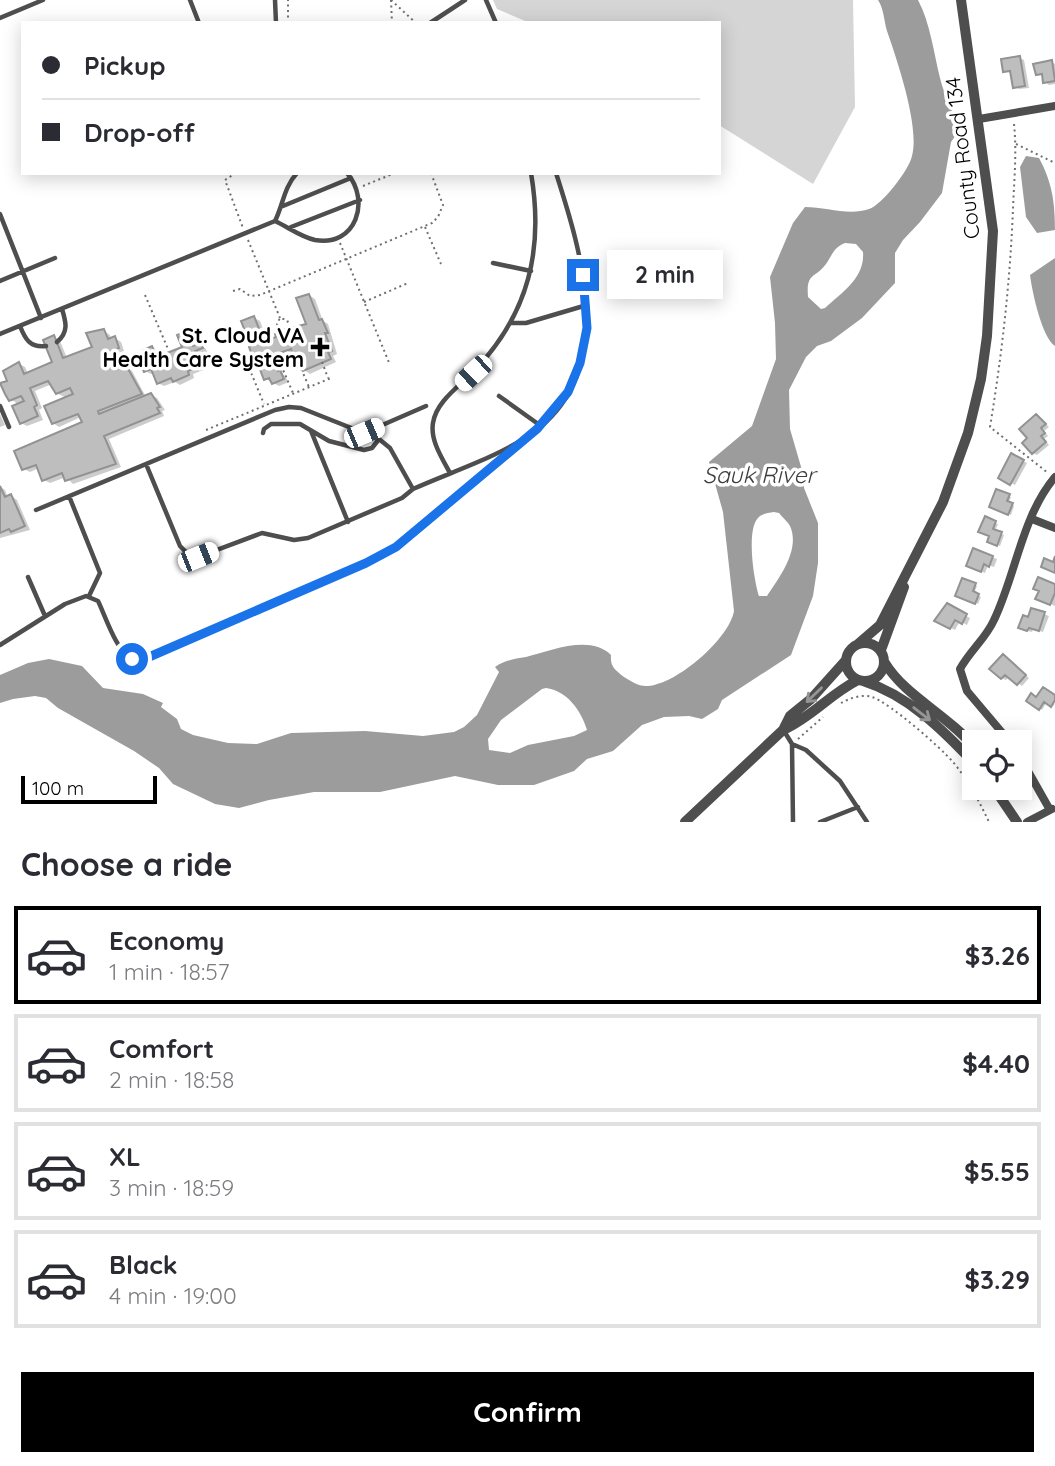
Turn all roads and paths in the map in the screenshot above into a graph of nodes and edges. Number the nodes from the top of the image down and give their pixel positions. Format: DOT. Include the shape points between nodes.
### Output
graph roads {
  1 [pos="43,0"];
  2 [pos="190,0"];
  3 [pos="275,0"];
  4 [pos="288,0"];
  5 [pos="391,0"];
  6 [pos="465,0"];
  7 [pos="486,0"];
  8 [pos="961,0"];
  9 [pos="0,18"];
  10 [pos="198,21"];
  11 [pos="276,21"];
  12 [pos="288,21"];
  13 [pos="391,21"];
  14 [pos="413,21"];
  15 [pos="433,21"];
  16 [pos="495,21"];
  17 [pos="1055,106"];
  18 [pos="1012,113"];
  19 [pos="979,119"];
  20 [pos="1015,144"];
  21 [pos="1055,163"];
  22 [pos="232,175"];
  23 [pos="296,175"];
  24 [pos="390,175"];
  25 [pos="431,175"];
  26 [pos="531,175"];
  27 [pos="557,175"];
  28 [pos="349,176"];
  29 [pos="363,186"];
  30 [pos="360,200"];
  31 [pos="282,207"];
  32 [pos="0,214"];
  33 [pos="275,221"];
  34 [pos="425,226"];
  35 [pos="290,228"];
  36 [pos="246,233"];
  37 [pos="340,243"];
  38 [pos="55,258"];
  39 [pos="346,258"];
  40 [pos="493,263"];
  41 [pos="441,264"];
  42 [pos="531,271"];
  43 [pos="23,272"];
  44 [pos="0,281"];
  45 [pos="408,283"];
  46 [pos="269,290"];
  47 [pos="233,291"];
  48 [pos="145,295"];
  49 [pos="364,302"];
  50 [pos="587,305"];
  51 [pos="62,309"];
  52 [pos="41,318"];
  53 [pos="280,318"];
  54 [pos="511,323"];
  55 [pos="20,326"];
  56 [pos="290,327"];
  57 [pos="279,331"];
  58 [pos="0,334"];
  59 [pos="57,342"];
  60 [pos="46,346"];
  61 [pos="168,349"];
  62 [pos="297,359"];
  63 [pos="322,362"];
  64 [pos="247,363"];
  65 [pos="390,365"];
  66 [pos="276,366"];
  67 [pos="309,387"];
  68 [pos="294,394"];
  69 [pos="499,396"];
  70 [pos="0,406"];
  71 [pos="265,406"];
  72 [pos="426,406"];
  73 [pos="541,426"];
  74 [pos="9,427"];
  75 [pos="310,429"];
  76 [pos="206,430"];
  77 [pos="263,433"];
  78 [pos="364,433"];
  79 [pos="379,439"];
  80 [pos="523,439"];
  81 [pos="146,464"];
  82 [pos="450,473"];
  83 [pos="1055,477"];
  84 [pos="413,489"];
  85 [pos="69,496"];
  86 [pos="36,510"];
  87 [pos="1032,519"];
  88 [pos="348,522"];
  89 [pos="1055,528"];
  90 [pos="918,552"];
  91 [pos="28,576"];
  92 [pos="89,596"];
  93 [pos="45,616"];
  94 [pos="858,644"];
  95 [pos="0,645"];
  96 [pos="881,650"];
  97 [pos="846,660"];
  98 [pos="885,663"];
  99 [pos="860,680"];
  100 [pos="834,708"];
  101 [pos="824,717"];
  102 [pos="783,730"];
  103 [pos="1000,730"];
  104 [pos="962,735"];
  105 [pos="792,744"];
  106 [pos="962,751"];
  107 [pos="1032,776"];
  108 [pos="1003,800"];
  109 [pos="858,807"];
  110 [pos="1053,809"];
  111 [pos="685,822"];
  112 [pos="793,822"];
  113 [pos="820,822"];
  114 [pos="867,822"];
  115 [pos="989,822"];
  116 [pos="1017,822"];
  117 [pos="1027,822"];
  1 -- 9 [label="lane"];
  2 -- 10 [label="lane"];
  3 -- 11 [label="lane"];
  4 -- 12 [label="path"];
  5 -- 13 [label="path"];
  5 -- 14 [label="path"];
  6 -- 15 [label="lane"];
  7 -- 16 [label="lane"];
  8 -- 19 [label="street, County Road 134"];
  17 -- 18 [label="street"];
  18 -- 19 [label="street"];
  18 -- 20 [label="path"];
  19 -- 90 [label="street, County Road 134" via="993,231 987,336 975,407 958,463"];
  20 -- 21 [label="path"];
  20 -- 83 [label="path" via="1011,277 989,427"];
  22 -- 36 [label="path" via="225,183"];
  23 -- 31 [label="lane"];
  24 -- 29 [label="path"];
  25 -- 34 [label="path" via="443,205 435,220"];
  26 -- 42 [label="lane" via="536,214"];
  27 -- 50 [label="lane" via="581,261"];
  28 -- 30 [label="lane"];
  28 -- 31 [label="lane"];
  30 -- 35 [label="lane"];
  30 -- 35 [label="lane" via="357,219 339,236 315,240"];
  31 -- 33 [label="lane"];
  32 -- 43 [label="lane"];
  33 -- 35 [label="lane"];
  33 -- 36 [label="lane"];
  34 -- 39 [label="path"];
  34 -- 41 [label="path"];
  36 -- 46 [label="path"];
  36 -- 51 [label="lane"];
  37 -- 39 [label="path"];
  38 -- 43 [label="lane"];
  39 -- 46 [label="path"];
  39 -- 49 [label="path"];
  40 -- 42 [label="lane"];
  42 -- 54 [label="lane"];
  43 -- 44 [label="lane"];
  43 -- 52 [label="lane"];
  45 -- 49 [label="path"];
  46 -- 47 [label="path" via="254,296 240,289"];
  46 -- 53 [label="path"];
  48 -- 61 [label="path"];
  49 -- 65 [label="path"];
  50 -- 54 [label="lane"];
  50 -- 73 [label="lane" via="584,346 574,380"];
  51 -- 52 [label="lane"];
  51 -- 59 [label="lane" via="66,329"];
  52 -- 55 [label="lane"];
  53 -- 56 [label="path"];
  53 -- 57 [label="path" via="276,324"];
  54 -- 82 [label="lane" via="489,355 436,413 434,436"];
  55 -- 58 [label="lane"];
  55 -- 60 [label="lane" via="29,343"];
  62 -- 67 [label="path"];
  63 -- 67 [label="path" via="330,379"];
  64 -- 71 [label="path"];
  66 -- 68 [label="path" via="283,367"];
  67 -- 68 [label="path"];
  68 -- 71 [label="path"];
  69 -- 73 [label="lane"];
  70 -- 74 [label="lane"];
  71 -- 76 [label="path"];
  72 -- 78 [label="lane"];
  73 -- 80 [label="lane"];
  75 -- 77 [label="lane" via="278,423 267,426"];
  75 -- 79 [label="lane" via="356,450 368,450"];
  75 -- 88 [label="lane"];
  78 -- 79 [label="lane"];
  78 -- 81 [label="lane" via="289,407"];
  79 -- 84 [label="lane" via="390,448"];
  80 -- 82 [label="lane"];
  80 -- 92 [label="lane" via="389,551 149,657 140,660 125,654 98,601"];
  81 -- 85 [label="lane"];
  81 -- 88 [label="lane" via="180,546 190,556 262,533 294,540"];
  82 -- 84 [label="lane"];
  83 -- 87 [label="street"];
  84 -- 88 [label="lane"];
  85 -- 86 [label="lane"];
  85 -- 92 [label="lane" via="100,573"];
  87 -- 89 [label="street"];
  87 -- 103 [label="street" via="995,620 960,669 967,691"];
  90 -- 94 [label="street, County Road 134" via="880,625"];
  90 -- 96 [label="street, County Road 134"];
  91 -- 93 [label="lane"];
  92 -- 93 [label="lane"];
  93 -- 95 [label="lane"];
  94 -- 96 [label="street" via="873,644"];
  94 -- 97 [label="street" via="849,650"];
  96 -- 98 [label="street"];
  97 -- 99 [label="street" via="847,669"];
  97 -- 102 [label="street, one-way" via="790,716"];
  98 -- 99 [label="street" via="877,678"];
  98 -- 104 [label="street" via="900,682"];
  99 -- 102 [label="street" via="836,691 799,723"];
  99 -- 106 [label="street, one-way" via="916,709"];
  100 -- 115 [label="path" via="864,696 889,707 951,760"];
  101 -- 105 [label="path"];
  102 -- 105 [label="lane"];
  102 -- 111 [label="street"];
  105 -- 109 [label="lane" via="806,750 840,781"];
  105 -- 112 [label="lane"];
  107 -- 110 [label="street"];
  108 -- 116 [label="street"];
  109 -- 113 [label="lane"];
  109 -- 114 [label="lane"];
  110 -- 117 [label="street"];
}
